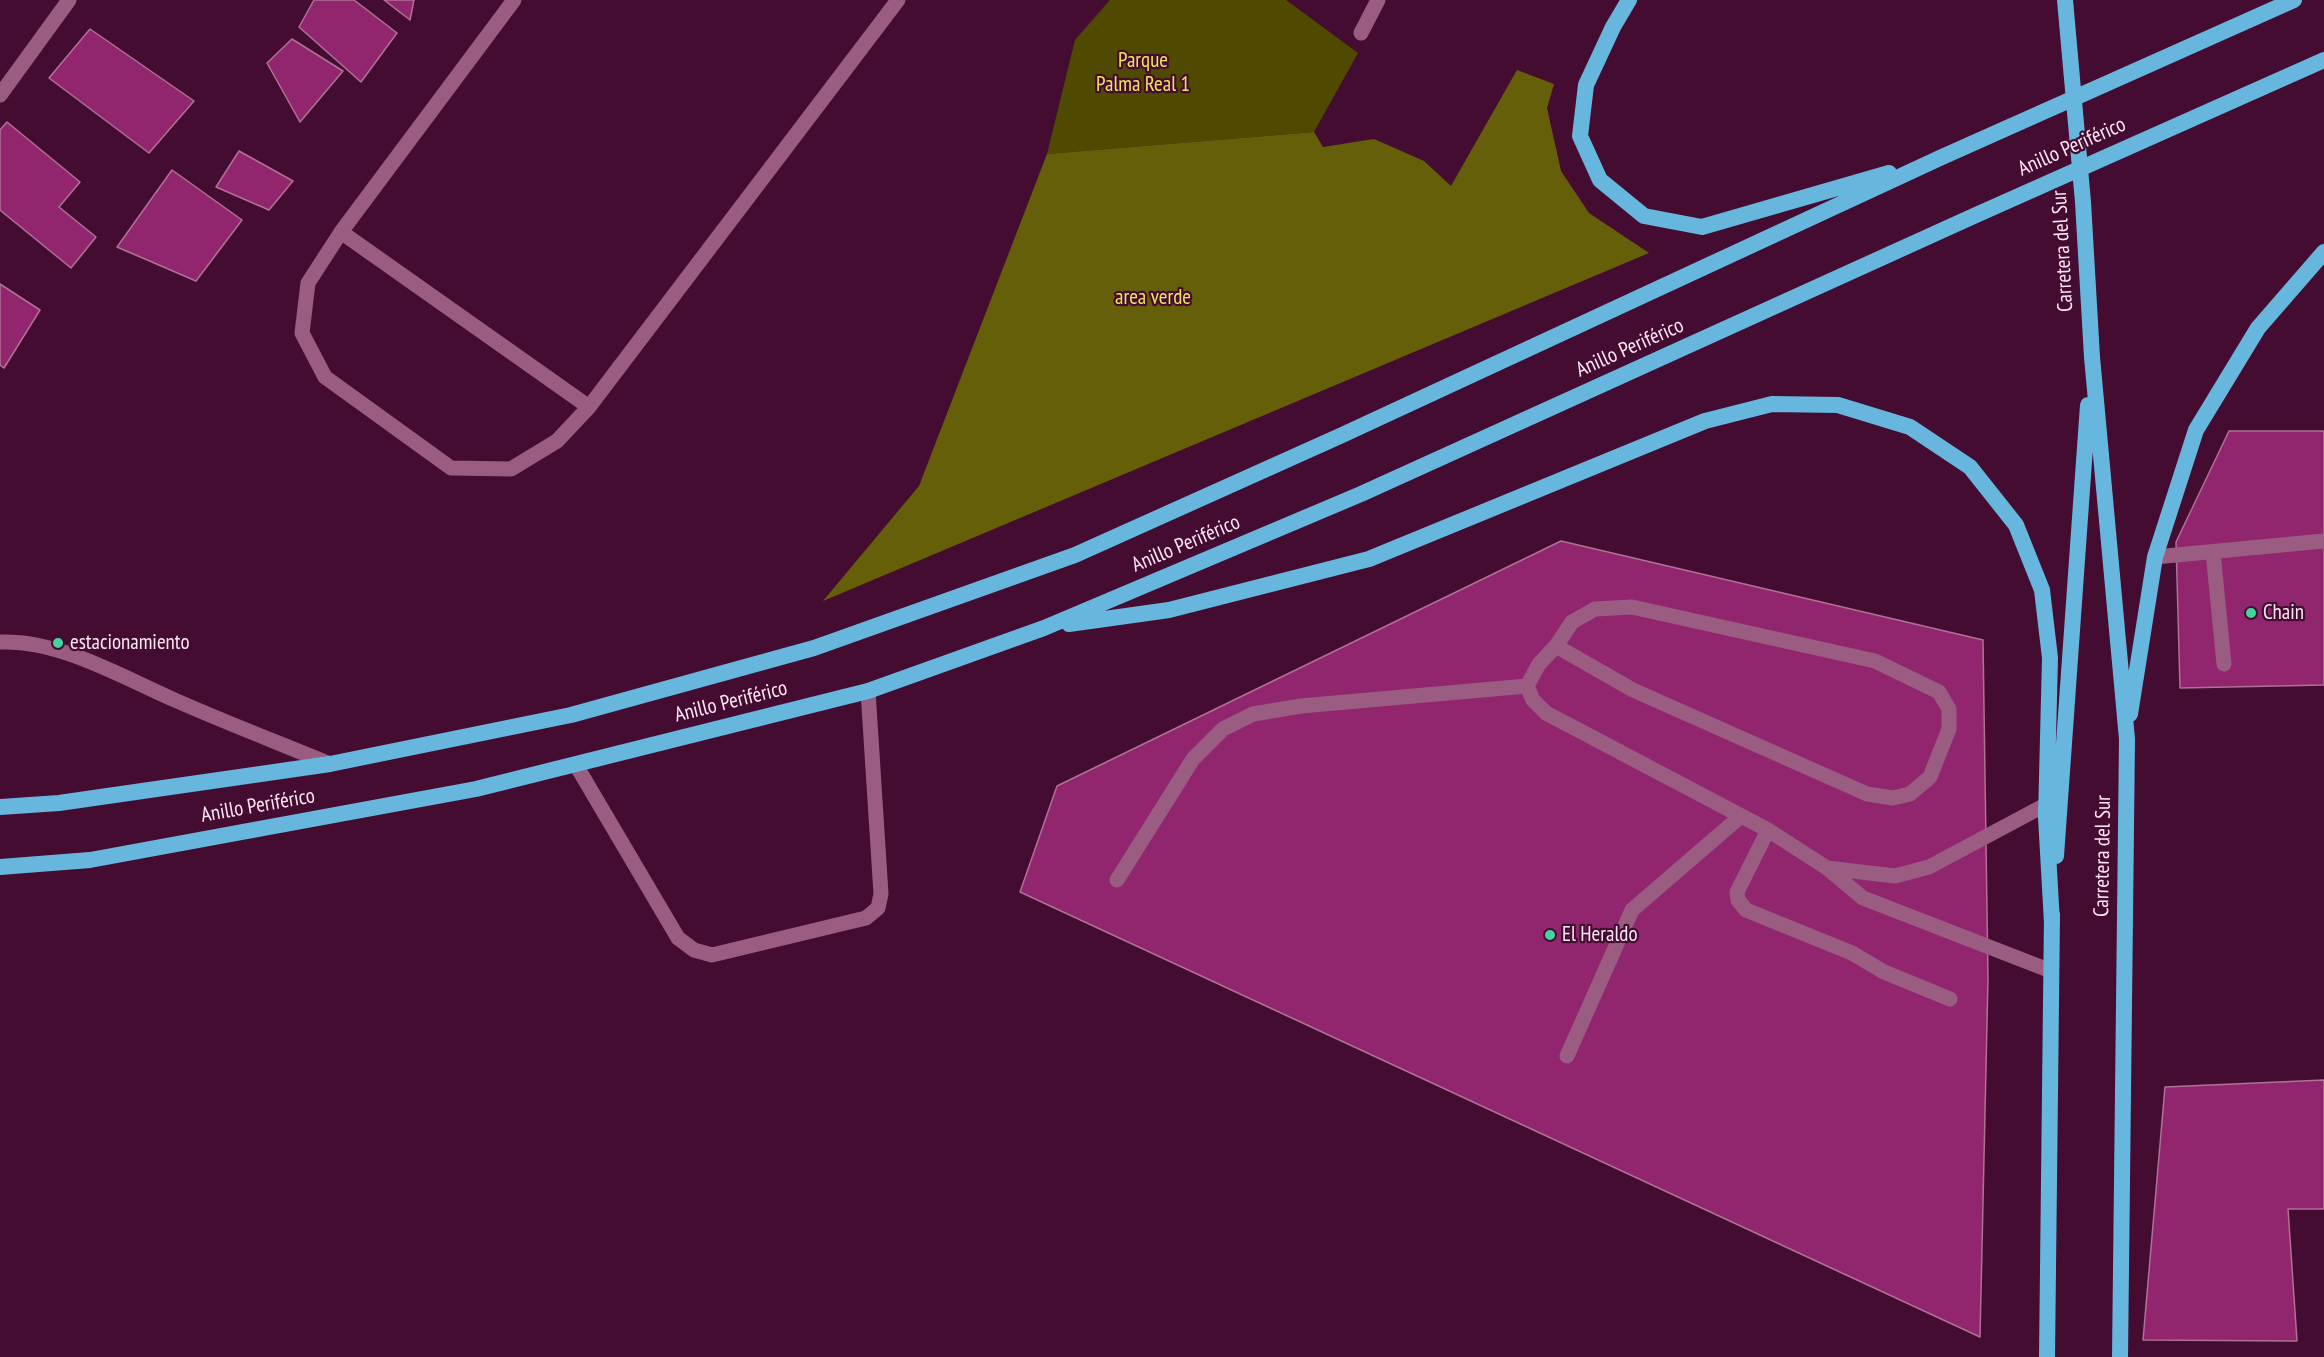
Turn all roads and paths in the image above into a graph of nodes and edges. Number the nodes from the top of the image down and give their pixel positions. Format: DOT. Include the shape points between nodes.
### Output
graph roads {
  1 [pos="69,0"];
  2 [pos="514,0"];
  3 [pos="898,0"];
  4 [pos="1378,0"];
  5 [pos="1629,0"];
  6 [pos="2065,0"];
  7 [pos="2294,0"];
  8 [pos="2280,5"];
  9 [pos="1361,33"];
  10 [pos="2324,60"];
  11 [pos="0,95"];
  12 [pos="1942,157"];
  13 [pos="341,232"];
  14 [pos="2324,252"];
  15 [pos="2092,357"];
  16 [pos="589,406"];
  17 [pos="2324,541"];
  18 [pos="2213,552"];
  19 [pos="2155,556"];
  20 [pos="1044,628"];
  21 [pos="0,642"];
  22 [pos="1556,646"];
  23 [pos="2224,664"];
  24 [pos="1527,686"];
  25 [pos="868,691"];
  26 [pos="2127,739"];
  27 [pos="330,764"];
  28 [pos="576,765"];
  29 [pos="2046,804"];
  30 [pos="0,807"];
  31 [pos="1741,816"];
  32 [pos="1768,830"];
  33 [pos="0,867"];
  34 [pos="1827,868"];
  35 [pos="1116,880"];
  36 [pos="2052,923"];
  37 [pos="2051,971"];
  38 [pos="1950,999"];
  39 [pos="1567,1056"];
  40 [pos="2048,1357"];
  41 [pos="2120,1357"];
  1 -- 11 [label="street"];
  2 -- 13 [label="street"];
  3 -- 16 [label="street"];
  4 -- 9 [label="street"];
  5 -- 12 [label="highway" via="1586,85 1580,136 1600,180 1644,216 1702,227"];
  6 -- 15 [label="highway, Carretera del Sur"];
  7 -- 8 [label="highway, Anillo Periférico"];
  8 -- 12 [label="highway, Anillo Periférico"];
  10 -- 20 [label="highway, Anillo Periférico" via="1361,494"];
  12 -- 27 [label="highway, Anillo Periférico" via="1075,555 814,648 571,715"];
  13 -- 16 [label="street"];
  13 -- 16 [label="street" via="308,283 302,333 325,377 451,468 511,470 557,441"];
  14 -- 19 [label="highway" via="2258,328 2196,430"];
  15 -- 26 [label="highway, Carretera del Sur"];
  15 -- 36 [label="highway, Carretera del Sur"];
  17 -- 18 [label="street"];
  18 -- 19 [label="street"];
  18 -- 23 [label="street"];
  19 -- 26 [label="highway"];
  20 -- 25 [label="highway, Anillo Periférico"];
  20 -- 29 [label="highway" via="1168,610 1369,559 1705,421 1772,404 1838,405 1910,427 1970,467 2016,525 2042,590 2049,646"];
  21 -- 27 [label="street" via="19,641 74,656"];
  22 -- 22 [label="street" via="1572,622 1595,609 1632,607 1875,661 1939,692 1949,709 1949,729 1930,777 1910,794 1893,798 1867,794 1633,690"];
  22 -- 24 [label="street" via="1539,664"];
  24 -- 31 [label="street" via="1546,713"];
  24 -- 35 [label="street" via="1300,706 1253,714 1223,729 1194,759"];
  25 -- 28 [label="highway, Anillo Periférico"];
  25 -- 28 [label="street" via="881,894 878,908 866,918 712,956 694,950 678,938"];
  26 -- 41 [label="highway, Carretera del Sur"];
  27 -- 30 [label="highway, Anillo Periférico" via="59,803"];
  28 -- 33 [label="highway, Anillo Periférico" via="476,789 90,860"];
  29 -- 34 [label="street" via="1929,867 1895,876"];
  29 -- 36 [label="highway"];
  31 -- 32 [label="street"];
  31 -- 39 [label="street" via="1632,910"];
  32 -- 34 [label="street"];
  32 -- 38 [label="street" via="1737,892 1746,910"];
  34 -- 37 [label="street" via="1863,898"];
  36 -- 37 [label="highway, Carretera del Sur"];
  37 -- 40 [label="highway, Carretera del Sur"];
}
